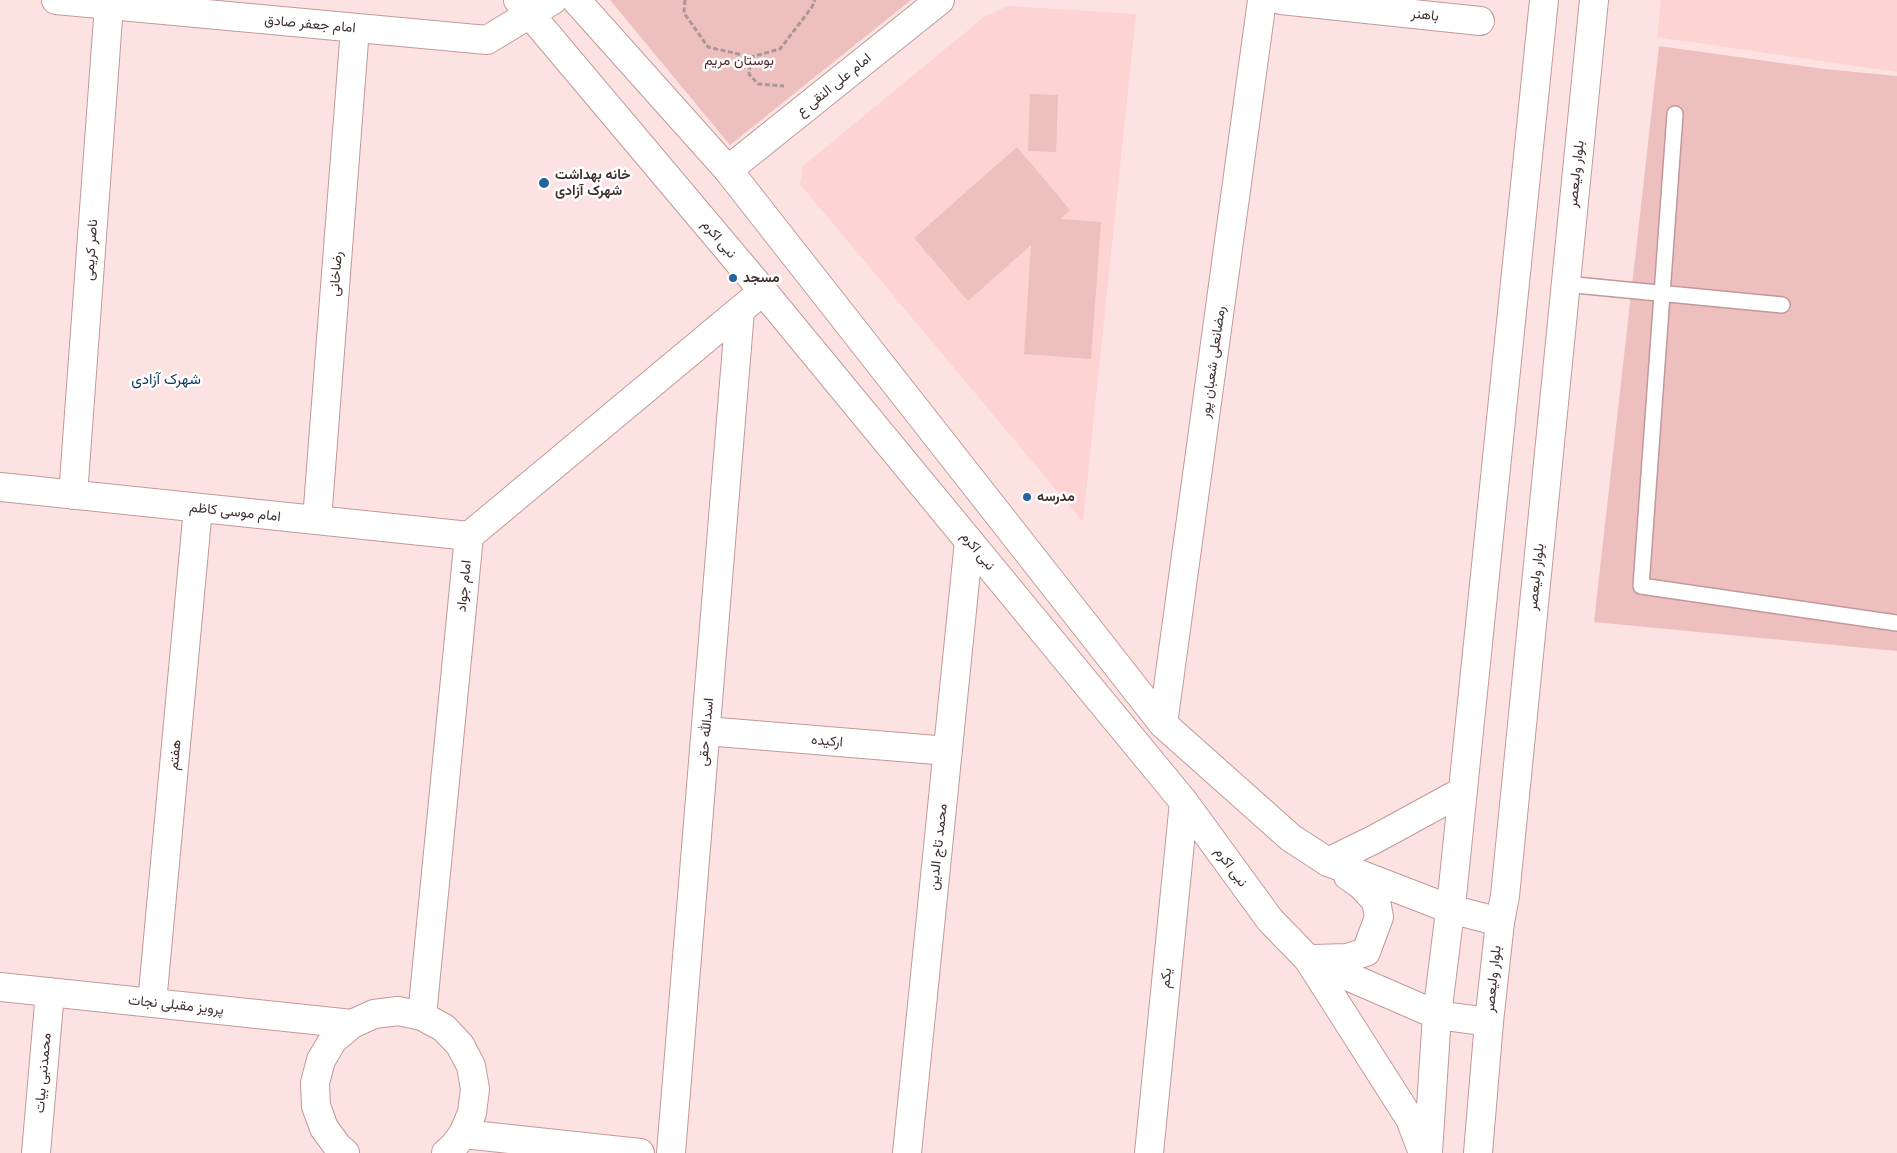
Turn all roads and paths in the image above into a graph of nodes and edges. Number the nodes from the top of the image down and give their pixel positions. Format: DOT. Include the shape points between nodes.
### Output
graph roads {
  1 [pos="56,0"];
  2 [pos="554,0"];
  3 [pos="576,0"];
  4 [pos="685,0"];
  5 [pos="815,0"];
  6 [pos="940,0"];
  7 [pos="1262,0"];
  8 [pos="1282,0"];
  9 [pos="1544,0"];
  10 [pos="1594,0"];
  11 [pos="1332,3"];
  12 [pos="109,5"];
  13 [pos="207,7"];
  14 [pos="523,7"];
  15 [pos="1480,21"];
  16 [pos="354,28"];
  17 [pos="751,57"];
  18 [pos="785,86"];
  19 [pos="1675,114"];
  20 [pos="728,170"];
  21 [pos="1565,284"];
  22 [pos="763,291"];
  23 [pos="1662,294"];
  24 [pos="1782,305"];
  25 [pos="740,310"];
  26 [pos="0,487"];
  27 [pos="73,495"];
  28 [pos="198,508"];
  29 [pos="317,520"];
  30 [pos="469,536"];
  31 [pos="969,541"];
  32 [pos="1897,622"];
  33 [pos="1163,724"];
  34 [pos="706,731"];
  35 [pos="948,750"];
  36 [pos="1463,791"];
  37 [pos="1184,802"];
  38 [pos="1328,862"];
  39 [pos="1450,909"];
  40 [pos="1500,922"];
  41 [pos="1308,959"];
  42 [pos="0,987"];
  43 [pos="50,992"];
  44 [pos="152,1003"];
  45 [pos="1437,1015"];
  46 [pos="422,1016"];
  47 [pos="1488,1022"];
  48 [pos="352,1024"];
  49 [pos="454,1144"];
  50 [pos="339,1151"];
  51 [pos="36,1153"];
  52 [pos="640,1153"];
  53 [pos="671,1153"];
  54 [pos="908,1153"];
  55 [pos="1149,1153"];
  56 [pos="1423,1153"];
  57 [pos="1428,1153"];
  58 [pos="1478,1153"];
  1 -- 12 [label="street, امام جعفر صادق"];
  2 -- 14 [label="street, امام جعفر صادق"];
  3 -- 20 [label="street"];
  4 -- 17 [label="path" via="684,12 708,47"];
  5 -- 17 [label="path" via="780,50"];
  6 -- 20 [label="street, امام علی النقی ع"];
  7 -- 33 [label="street, رمضانعلی شعبان پور"];
  8 -- 11 [label="street, باهنر"];
  9 -- 36 [label="street"];
  10 -- 21 [label="street, بلوار ولیعصر"];
  11 -- 15 [label="street, باهنر"];
  12 -- 13 [label="street, امام جعفر صادق"];
  12 -- 27 [label="street, ناصر کریمی"];
  13 -- 16 [label="street, امام جعفر صادق"];
  14 -- 16 [label="street, امام جعفر صادق" via="487,40"];
  14 -- 22 [label="street, نبی اکرم"];
  16 -- 29 [label="street, رضاخانی"];
  17 -- 18 [label="path" via="748,74 758,84"];
  19 -- 23 [label="lane"];
  20 -- 33 [label="street"];
  21 -- 23 [label="lane"];
  21 -- 40 [label="street, بلوار ولیعصر"];
  22 -- 25 [label="street"];
  22 -- 31 [label="street, نبی اکرم"];
  23 -- 24 [label="lane"];
  23 -- 32 [label="lane" via="1641,586"];
  25 -- 30 [label="street"];
  25 -- 34 [label="street, اسدالله حقی"];
  26 -- 27 [label="street, امام موسی کاظم"];
  27 -- 28 [label="street, امام موسی کاظم"];
  28 -- 29 [label="street, امام موسی کاظم"];
  28 -- 44 [label="street, هفتم"];
  29 -- 30 [label="street, امام موسی کاظم"];
  30 -- 46 [label="street, امام جواد"];
  31 -- 35 [label="street, محمد تاج الدین"];
  31 -- 37 [label="street, نبی اکرم"];
  33 -- 38 [label="street" via="1291,838"];
  34 -- 35 [label="street, ارکیده"];
  34 -- 53 [label="street, اسدالله حقی"];
  35 -- 54 [label="street, محمد تاج الدین"];
  36 -- 38 [label="street"];
  36 -- 39 [label="street"];
  37 -- 41 [label="street, نبی اکرم" via="1270,920"];
  37 -- 55 [label="street, یکم"];
  38 -- 39 [label="street"];
  38 -- 41 [label="street" via="1366,890 1376,901 1379,917 1366,952 1347,958"];
  39 -- 40 [label="street"];
  39 -- 45 [label="street"];
  40 -- 47 [label="street, بلوار ولیعصر"];
  41 -- 45 [label="street, نبی اکرم"];
  41 -- 56 [label="street" via="1410,1119"];
  42 -- 43 [label="street, پرویز مقبلی نجات"];
  43 -- 44 [label="street, پرویز مقبلی نجات"];
  43 -- 51 [label="street, محمدنبی بیات"];
  44 -- 48 [label="street, پرویز مقبلی نجات"];
  45 -- 47 [label="street, نبی اکرم"];
  45 -- 57 [label="street"];
  46 -- 48 [label="street" via="398,1011 374,1014"];
  46 -- 49 [label="street" via="444,1028 460,1045 470,1066 475,1089 472,1113"];
  47 -- 58 [label="street, بلوار ولیعصر"];
  48 -- 50 [label="street" via="333,1040 321,1060 315,1083 316,1106 324,1128"];
  49 -- 52 [label="street"];
}
